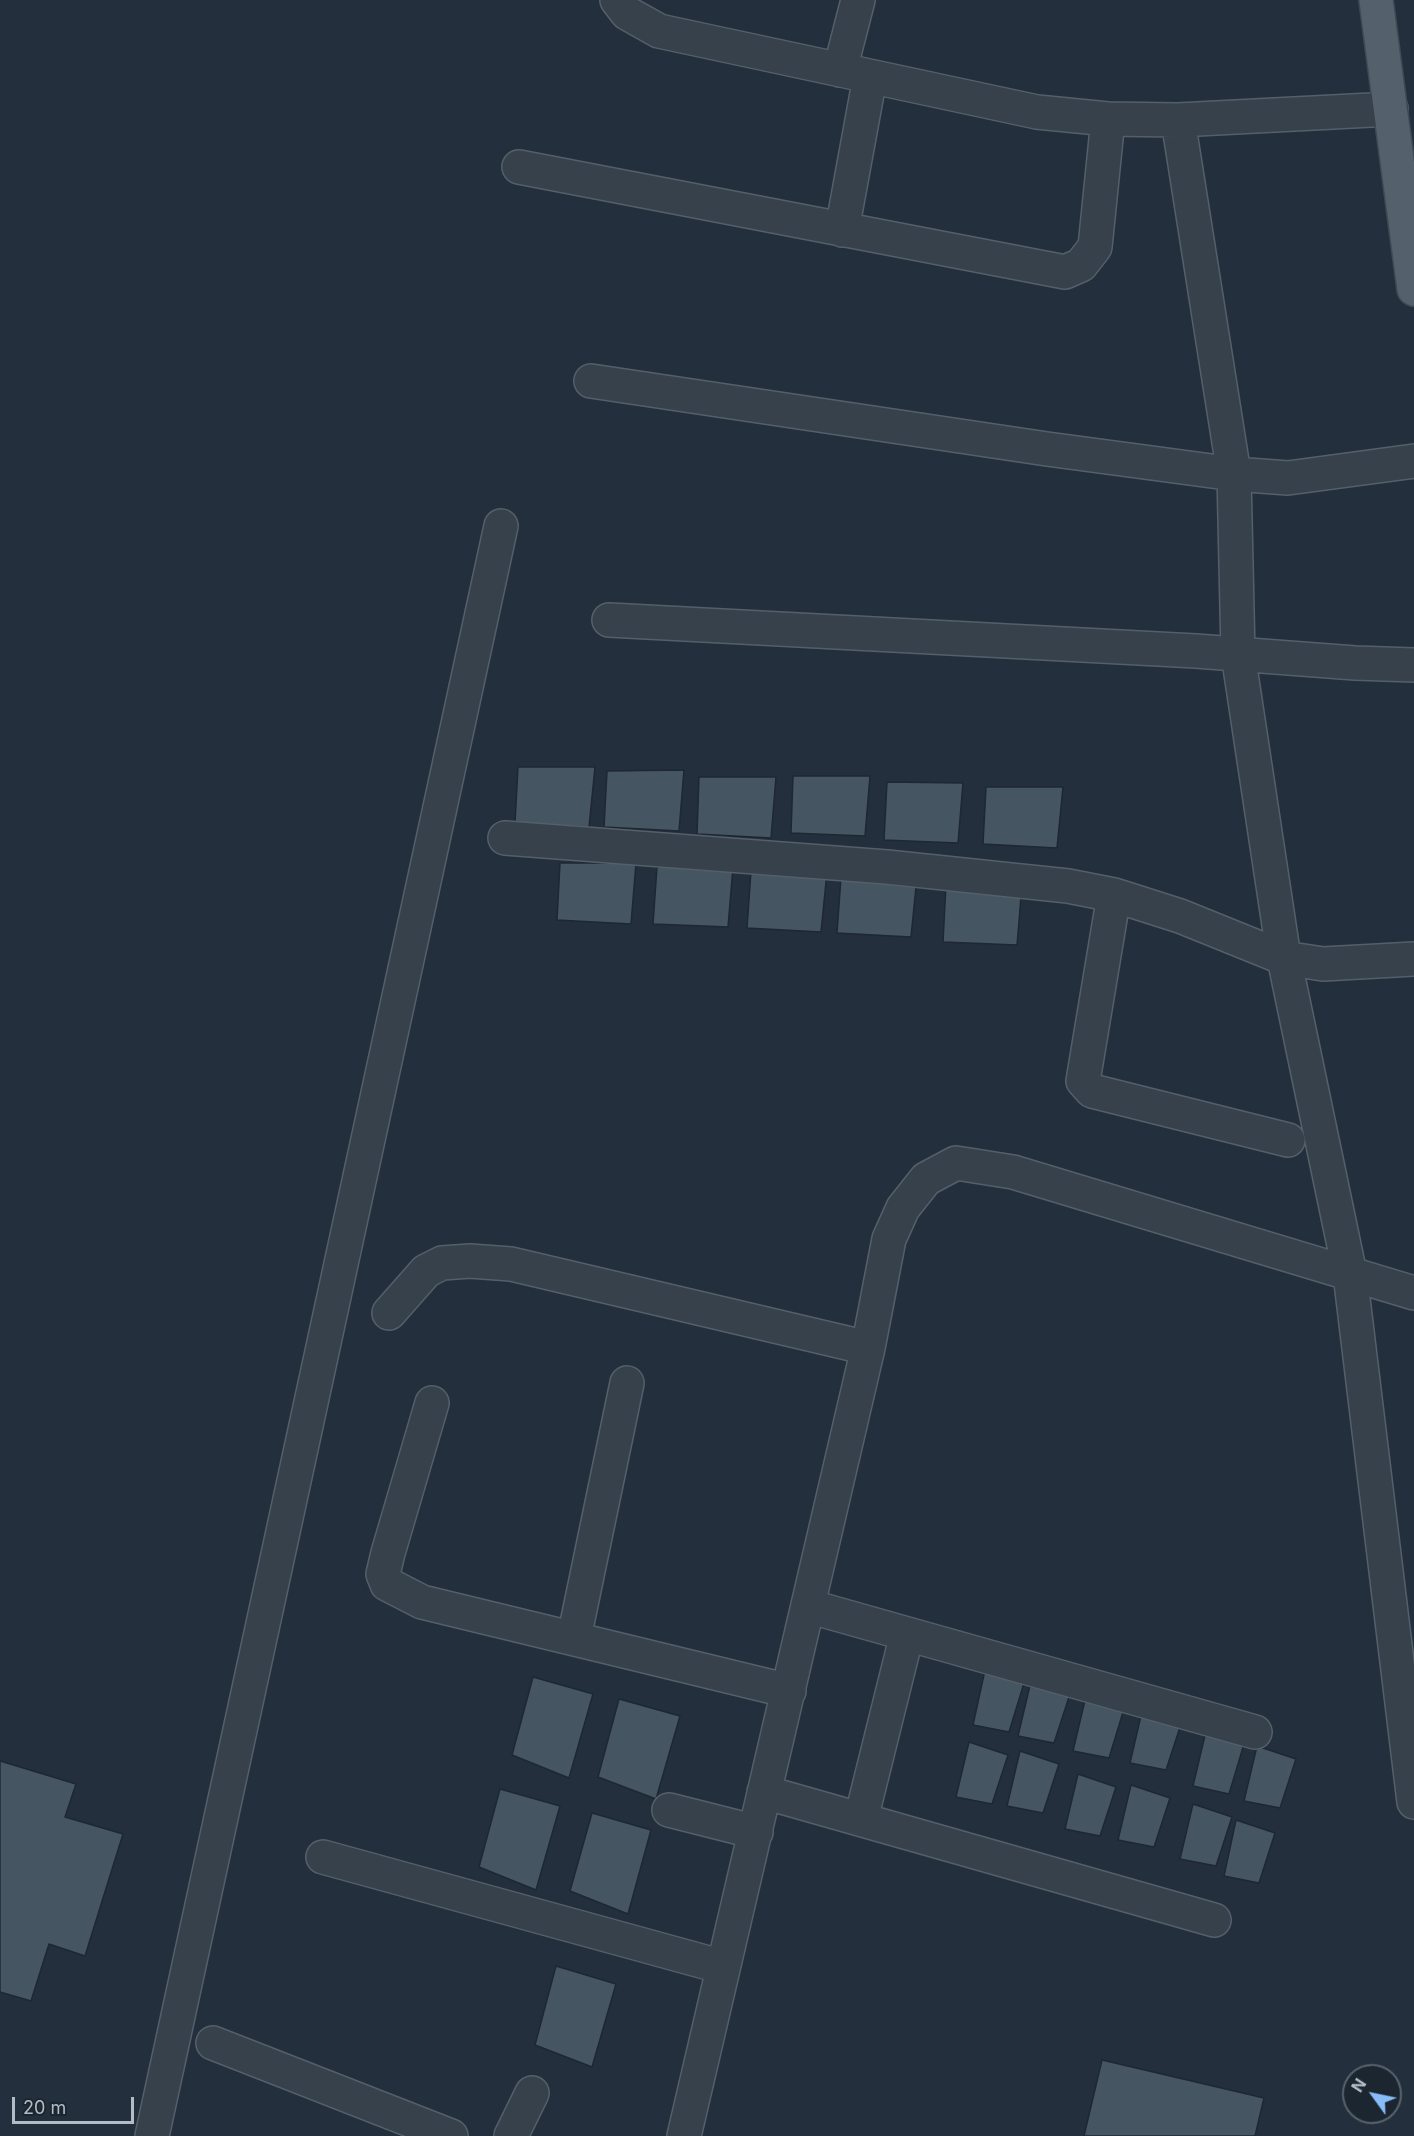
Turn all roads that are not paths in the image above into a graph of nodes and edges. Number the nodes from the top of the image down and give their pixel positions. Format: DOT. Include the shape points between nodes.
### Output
graph roads {
  1 [pos="617,0"];
  2 [pos="858,0"];
  3 [pos="1376,0"];
  4 [pos="855,73"];
  5 [pos="1391,109"];
  6 [pos="1108,119"];
  7 [pos="1178,120"];
  8 [pos="519,167"];
  9 [pos="842,230"];
  10 [pos="1414,289"];
  11 [pos="591,381"];
  12 [pos="1414,461"];
  13 [pos="1234,474"];
  14 [pos="501,526"];
  15 [pos="609,620"];
  16 [pos="1238,654"];
  17 [pos="1414,665"];
  18 [pos="505,838"];
  19 [pos="1114,895"];
  20 [pos="1284,958"];
  21 [pos="1414,959"];
  22 [pos="1288,1140"];
  23 [pos="1350,1274"];
  24 [pos="1414,1293"];
  25 [pos="388,1313"];
  26 [pos="868,1348"];
  27 [pos="627,1383"];
  28 [pos="432,1403"];
  29 [pos="808,1606"];
  30 [pos="907,1634"];
  31 [pos="574,1638"];
  32 [pos="789,1690"];
  33 [pos="1255,1732"];
  34 [pos="764,1792"];
  35 [pos="1414,1802"];
  36 [pos="669,1810"];
  37 [pos="861,1819"];
  38 [pos="756,1832"];
  39 [pos="322,1857"];
  40 [pos="1214,1920"];
  41 [pos="723,1967"];
  42 [pos="213,2043"];
  43 [pos="532,2093"];
  44 [pos="152,2136"];
  45 [pos="452,2136"];
  46 [pos="511,2136"];
  47 [pos="684,2136"];
  1 -- 4 [label="street" via="627,13 658,31"];
  2 -- 4 [label="street"];
  3 -- 5 [label="main road"];
  4 -- 6 [label="street" via="1037,112"];
  4 -- 9 [label="street"];
  5 -- 7 [label="street"];
  5 -- 10 [label="main road"];
  6 -- 7 [label="street"];
  6 -- 9 [label="street" via="1095,247 1081,265 1065,272"];
  7 -- 13 [label="street"];
  8 -- 9 [label="street"];
  11 -- 13 [label="street"];
  12 -- 13 [label="street" via="1288,478"];
  13 -- 16 [label="street"];
  14 -- 44 [label="street"];
  15 -- 16 [label="street"];
  16 -- 17 [label="street"];
  16 -- 20 [label="street"];
  18 -- 19 [label="street" via="887,867 1068,886"];
  19 -- 20 [label="street" via="1180,916"];
  19 -- 22 [label="street" via="1083,1081 1092,1091"];
  20 -- 21 [label="street" via="1323,964"];
  20 -- 23 [label="street"];
  23 -- 24 [label="street"];
  23 -- 26 [label="street" via="1013,1172 956,1163 926,1179 903,1208 889,1239"];
  23 -- 35 [label="street"];
  25 -- 26 [label="street" via="426,1271 442,1263 470,1261 511,1264"];
  26 -- 29 [label="street"];
  27 -- 31 [label="street"];
  28 -- 31 [label="street" via="388,1553 383,1574 387,1584 422,1602"];
  29 -- 30 [label="street"];
  29 -- 32 [label="street"];
  30 -- 33 [label="street"];
  30 -- 37 [label="street"];
  31 -- 32 [label="street"];
  32 -- 34 [label="street"];
  34 -- 37 [label="street"];
  34 -- 38 [label="street"];
  36 -- 38 [label="street"];
  37 -- 40 [label="street"];
  38 -- 41 [label="street"];
  39 -- 41 [label="street"];
  41 -- 47 [label="street"];
  42 -- 45 [label="street"];
  43 -- 46 [label="street"];
}
